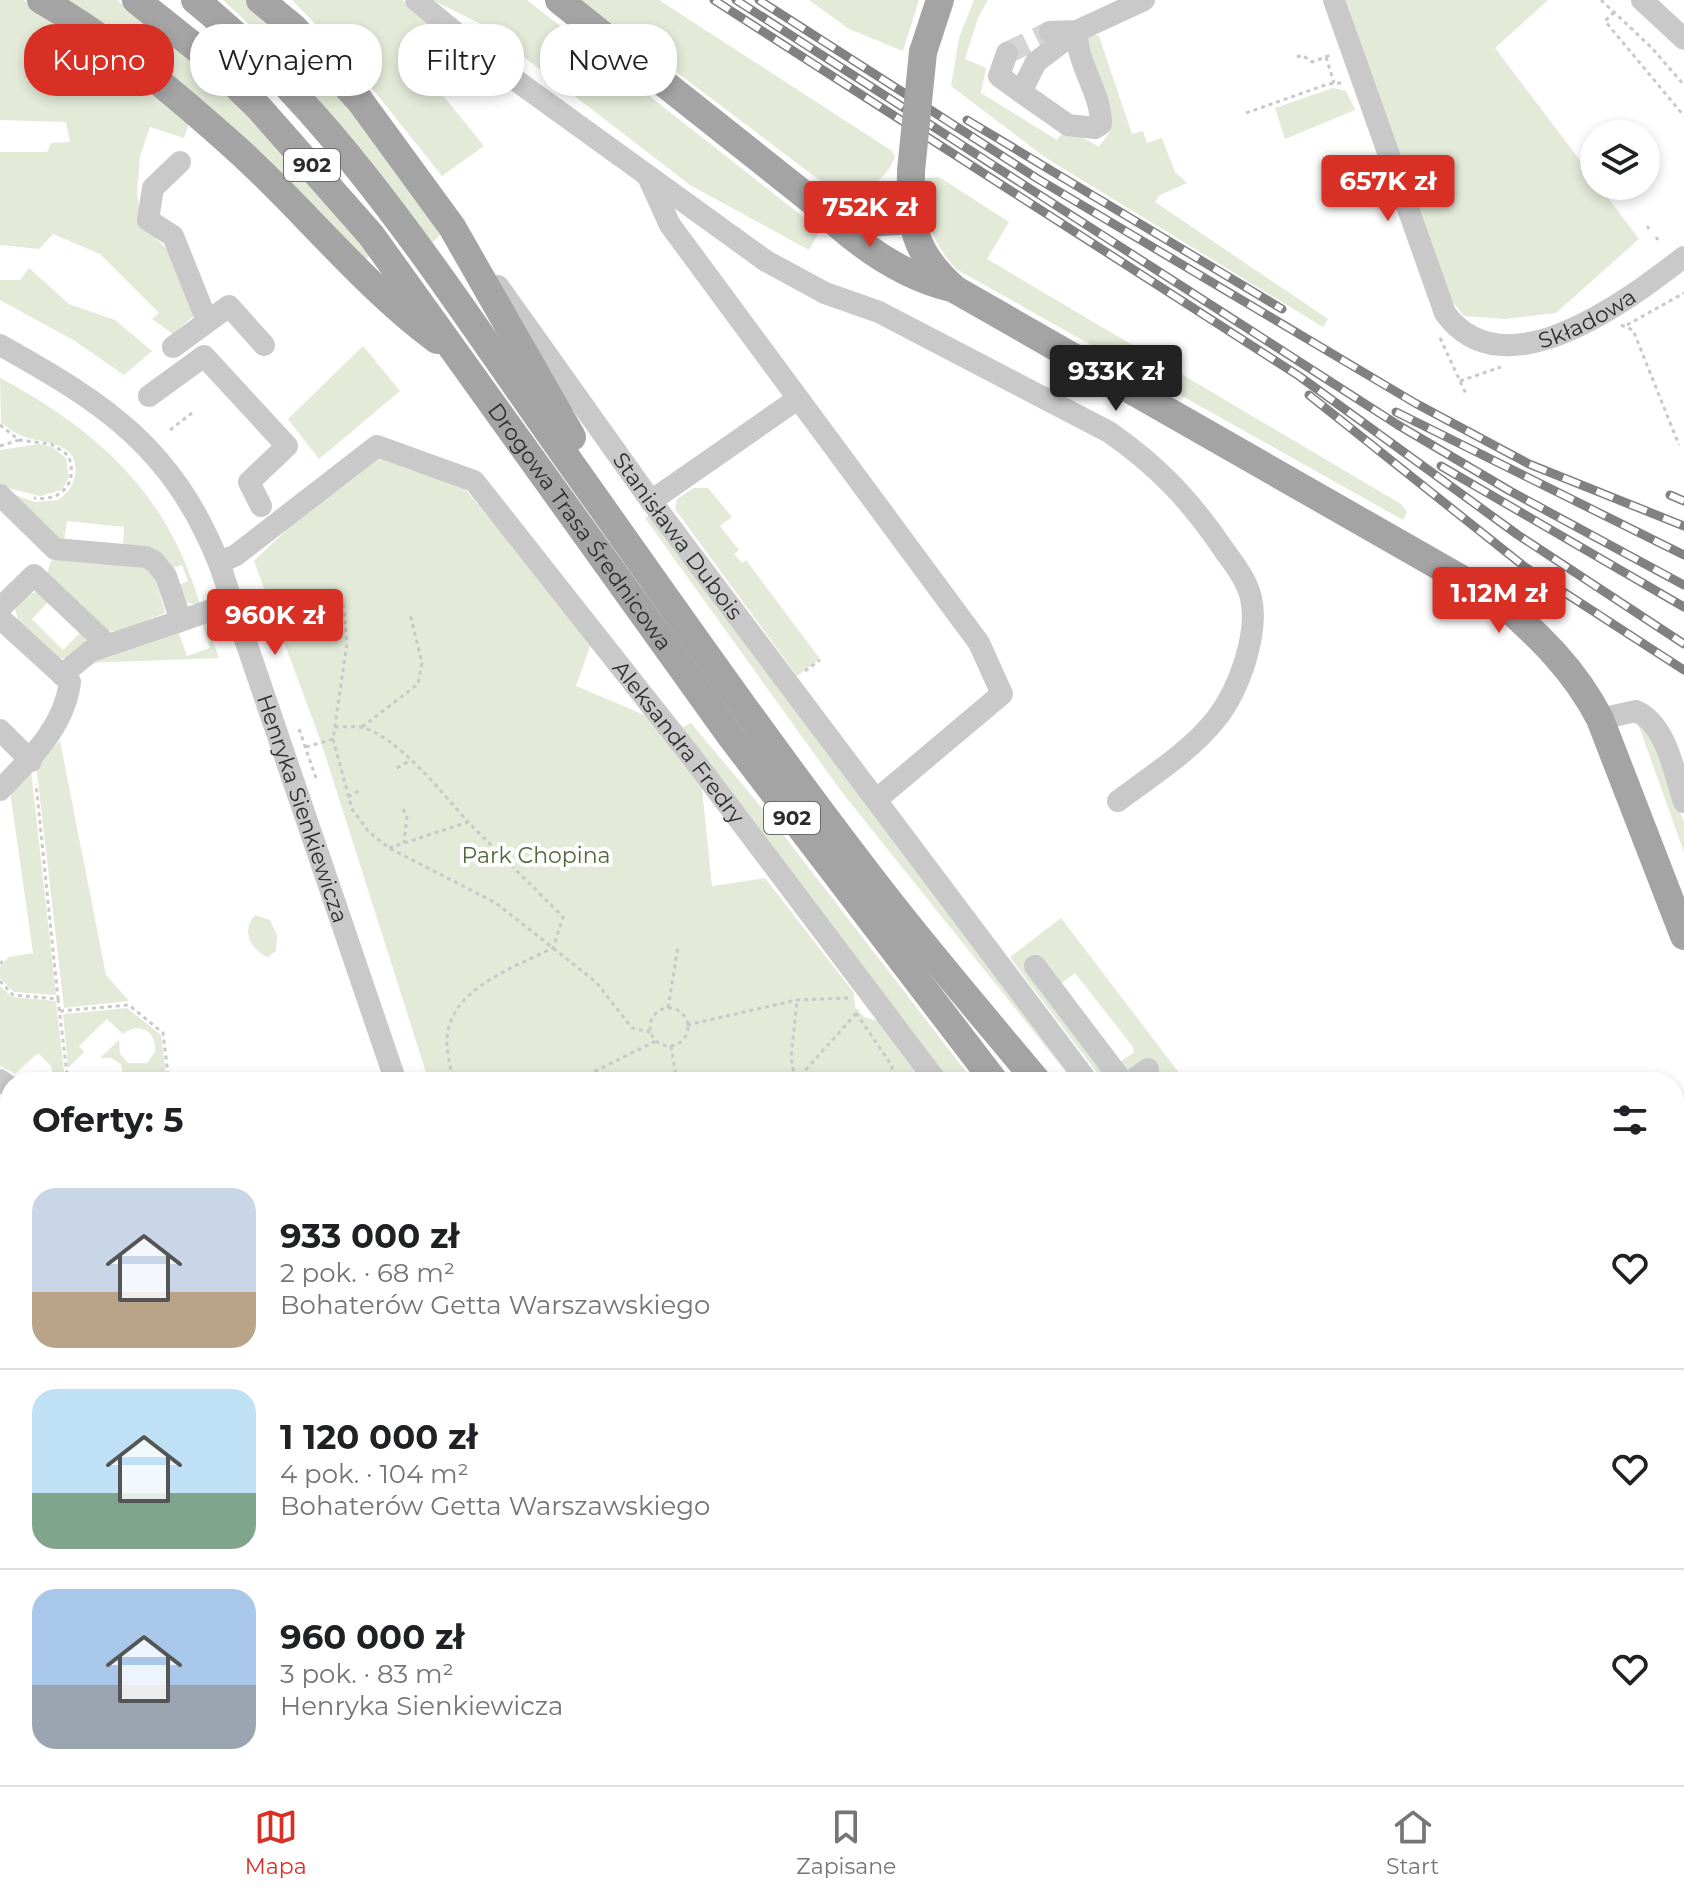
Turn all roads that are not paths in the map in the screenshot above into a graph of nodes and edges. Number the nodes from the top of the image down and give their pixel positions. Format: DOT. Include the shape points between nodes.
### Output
graph roads {
  1 [pos="41,0"];
  2 [pos="136,0"];
  3 [pos="195,0"];
  4 [pos="260,0"];
  5 [pos="416,0"];
  6 [pos="559,0"];
  7 [pos="940,0"];
  8 [pos="1144,0"];
  9 [pos="1642,0"];
  10 [pos="1337,1"];
  11 [pos="1077,31"];
  12 [pos="1050,32"];
  13 [pos="1684,39"];
  14 [pos="1007,53"];
  15 [pos="1021,92"];
  16 [pos="180,162"];
  17 [pos="648,178"];
  18 [pos="911,196"];
  19 [pos="822,210"];
  20 [pos="452,227"];
  21 [pos="1684,257"];
  22 [pos="956,290"];
  23 [pos="207,321"];
  24 [pos="0,345"];
  25 [pos="264,345"];
  26 [pos="173,347"];
  27 [pos="460,357"];
  28 [pos="149,396"];
  29 [pos="796,400"];
  30 [pos="0,495"];
  31 [pos="651,501"];
  32 [pos="261,506"];
  33 [pos="614,524"];
  34 [pos="55,549"];
  35 [pos="219,563"];
  36 [pos="34,575"];
  37 [pos="232,603"];
  38 [pos="0,608"];
  39 [pos="0,618"];
  40 [pos="177,622"];
  41 [pos="108,645"];
  42 [pos="62,675"];
  43 [pos="1600,719"];
  44 [pos="0,730"];
  45 [pos="31,761"];
  46 [pos="1680,776"];
  47 [pos="0,790"];
  48 [pos="876,800"];
  49 [pos="1118,801"];
  50 [pos="1684,802"];
  51 [pos="1684,936"];
  52 [pos="1035,966"];
  53 [pos="1148,1069"];
  54 [pos="393,1072"];
  55 [pos="928,1072"];
  56 [pos="987,1072"];
  57 [pos="1030,1072"];
  58 [pos="1080,1072"];
  59 [pos="1115,1072"];
  60 [pos="1144,1072"];
  1 -- 27 [label="main road" via="118,53 239,152 401,313"];
  2 -- 27 [label="main road, Drogowa Trasa Średnicowa / 902" via="205,55 323,177"];
  3 -- 33 [label="main road, Drogowa Trasa Średnicowa / 902" via="291,89 350,160"];
  4 -- 20 [label="main road, Stanisława Dubois" via="293,27 360,101"];
  5 -- 17 [label="street"];
  6 -- 19 [label="main road"];
  7 -- 18 [label="main road, bridge" via="923,52"];
  8 -- 11 [label="street"];
  9 -- 13 [label="street"];
  10 -- 21 [label="street, Składowa" via="1445,313 1456,328 1478,341 1515,345 1565,331 1617,307"];
  11 -- 12 [label="street"];
  11 -- 15 [label="street" via="1036,62"];
  11 -- 15 [label="street" via="1076,48 1101,106 1101,124 1068,125"];
  14 -- 15 [label="street" via="999,76"];
  16 -- 23 [label="street" via="153,188 148,220 173,236"];
  17 -- 29 [label="street" via="670,225"];
  17 -- 49 [label="street" via="766,261 825,293 879,312 1109,432 1193,504 1251,596 1246,655 1218,717 1192,745"];
  18 -- 19 [label="main road" via="864,223"];
  18 -- 22 [label="main road" via="924,258"];
  19 -- 22 [label="main road" via="848,235 919,280"];
  20 -- 31 [label="street, Stanisława Dubois" via="521,300 575,375"];
  20 -- 33 [label="main road" via="583,456"];
  22 -- 43 [label="main road" via="1500,601 1547,642 1584,687"];
  23 -- 25 [label="street" via="229,306"];
  23 -- 26 [label="street"];
  24 -- 35 [label="street, Henryka Sienkiewicza" via="49,372 141,437 181,486"];
  27 -- 56 [label="main road, Drogowa Trasa Średnicowa / 902" via="732,738"];
  28 -- 32 [label="street" via="204,356 287,446 249,482"];
  29 -- 31 [label="street"];
  29 -- 48 [label="street" via="979,643 1002,694"];
  30 -- 34 [label="street"];
  31 -- 48 [label="street, Stanisława Dubois"];
  33 -- 57 [label="main road, Drogowa Trasa Średnicowa / 902" via="853,855"];
  34 -- 36 [label="street"];
  34 -- 40 [label="street" via="154,561 166,576"];
  35 -- 37 [label="street, Henryka Sienkiewicza"];
  35 -- 55 [label="street, Aleksandra Fredry" via="377,446 474,481 691,756 863,997"];
  36 -- 38 [label="street"];
  36 -- 41 [label="street"];
  37 -- 40 [label="street"];
  37 -- 54 [label="street, Henryka Sienkiewicza"];
  39 -- 42 [label="street"];
  40 -- 41 [label="street"];
  41 -- 42 [label="street" via="91,651"];
  42 -- 45 [label="street" via="70,682 68,700"];
  43 -- 46 [label="street" via="1628,711 1643,714 1660,733"];
  43 -- 51 [label="main road"];
  44 -- 45 [label="street"];
  45 -- 47 [label="street"];
  46 -- 50 [label="street"];
  48 -- 58 [label="street, Stanisława Dubois"];
  52 -- 59 [label="street"];
  53 -- 60 [label="street"];
}
